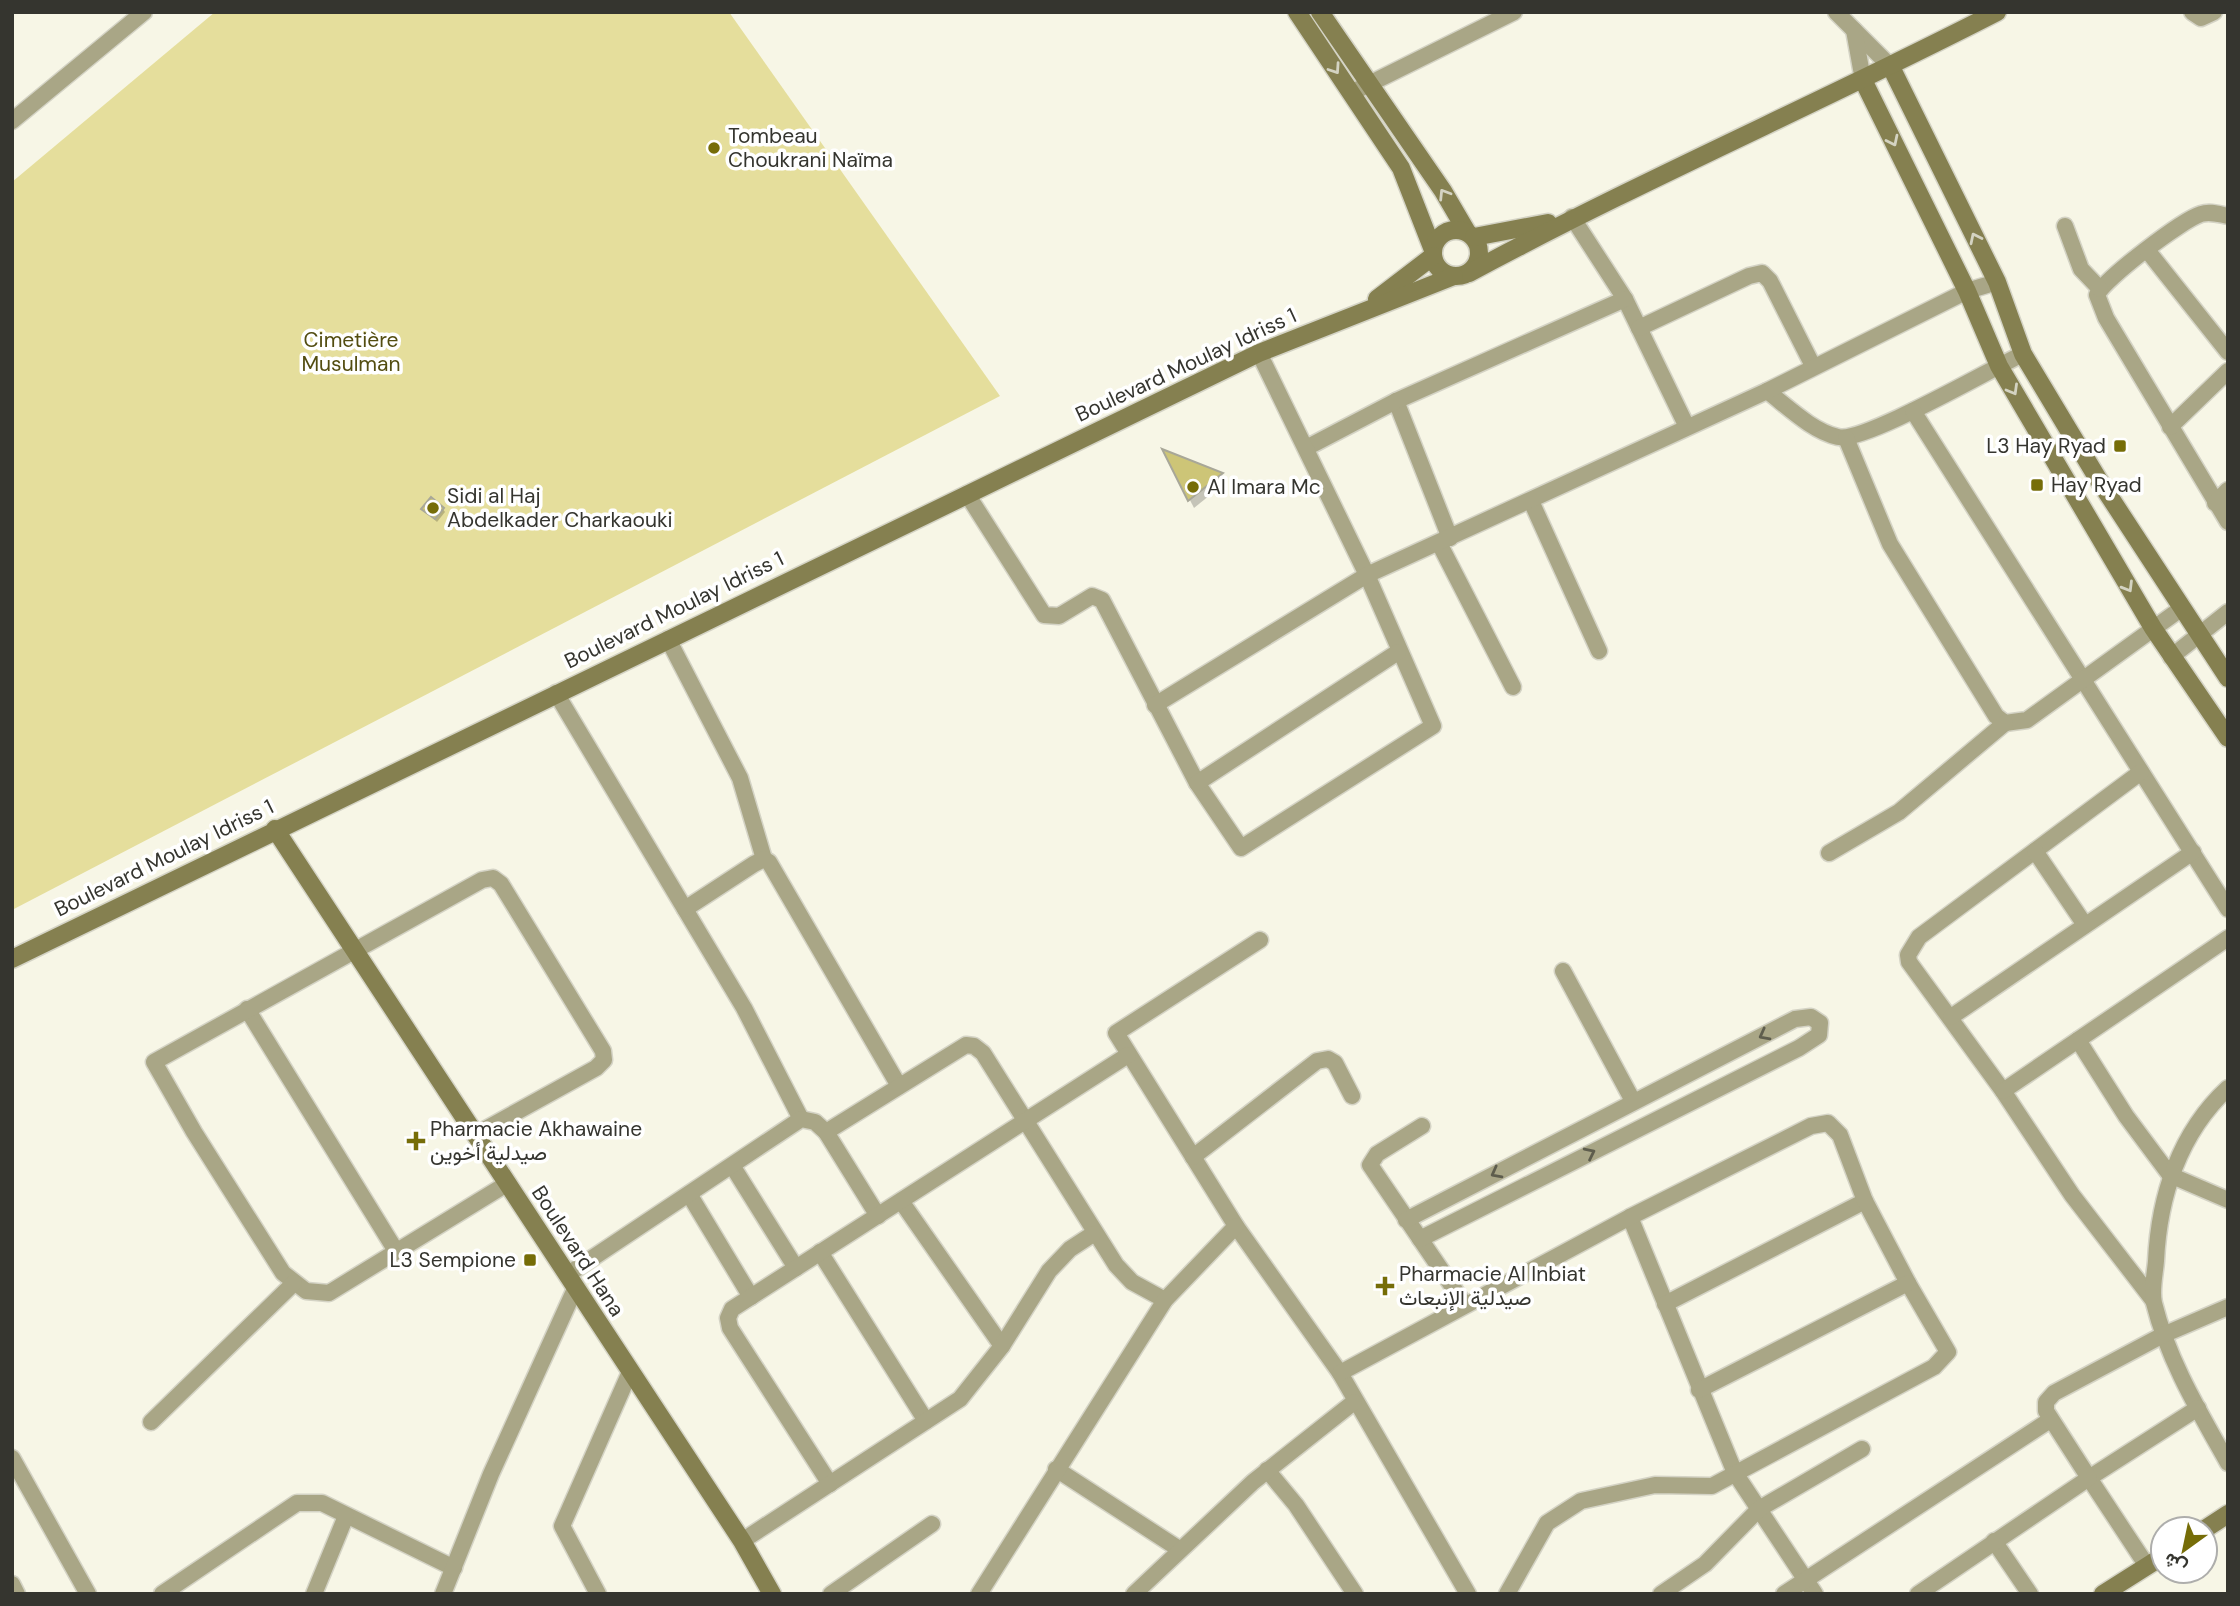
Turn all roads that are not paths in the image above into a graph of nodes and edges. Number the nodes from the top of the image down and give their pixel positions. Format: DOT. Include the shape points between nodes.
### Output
graph roads {
  1 [pos="144,12"];
  2 [pos="1297,12"];
  3 [pos="1320,12"];
  4 [pos="1514,12"];
  5 [pos="1836,12"];
  6 [pos="1997,12"];
  7 [pos="2192,12"];
  8 [pos="2214,12"];
  9 [pos="1854,30"];
  10 [pos="1891,67"];
  11 [pos="1863,80"];
  12 [pos="1369,83"];
  13 [pos="1351,93"];
  14 [pos="12,121"];
  15 [pos="2228,216"];
  16 [pos="1572,217"];
  17 [pos="2065,226"];
  18 [pos="1470,234"];
  19 [pos="2147,250"];
  20 [pos="1433,253"];
  21 [pos="1462,274"];
  22 [pos="1997,282"];
  23 [pos="2100,289"];
  24 [pos="1967,291"];
  25 [pos="1625,299"];
  26 [pos="1360,312"];
  27 [pos="1639,328"];
  28 [pos="2228,352"];
  29 [pos="1259,353"];
  30 [pos="2023,354"];
  31 [pos="1813,366"];
  32 [pos="1999,366"];
  33 [pos="2228,371"];
  34 [pos="1767,391"];
  35 [pos="1396,401"];
  36 [pos="1913,411"];
  37 [pos="1687,427"];
  38 [pos="2170,428"];
  39 [pos="1846,438"];
  40 [pos="1307,447"];
  41 [pos="2228,490"];
  42 [pos="967,494"];
  43 [pos="1531,501"];
  44 [pos="2215,503"];
  45 [pos="2228,522"];
  46 [pos="1445,540"];
  47 [pos="1367,575"];
  48 [pos="2182,608"];
  49 [pos="2228,612"];
  50 [pos="2152,628"];
  51 [pos="2199,634"];
  52 [pos="668,639"];
  53 [pos="1599,651"];
  54 [pos="1398,652"];
  55 [pos="2171,657"];
  56 [pos="2228,678"];
  57 [pos="2085,680"];
  58 [pos="1513,687"];
  59 [pos="556,693"];
  60 [pos="1155,705"];
  61 [pos="2005,723"];
  62 [pos="2228,738"];
  63 [pos="2141,772"];
  64 [pos="1197,783"];
  65 [pos="275,829"];
  66 [pos="2035,851"];
  67 [pos="2193,852"];
  68 [pos="1829,853"];
  69 [pos="764,859"];
  70 [pos="685,909"];
  71 [pos="2228,909"];
  72 [pos="2085,925"];
  73 [pos="2228,938"];
  74 [pos="1261,940"];
  75 [pos="356,949"];
  76 [pos="12,958"];
  77 [pos="1563,971"];
  78 [pos="247,1009"];
  79 [pos="1951,1017"];
  80 [pos="2078,1040"];
  81 [pos="1128,1055"];
  82 [pos="1713,1062"];
  83 [pos="1725,1085"];
  84 [pos="899,1086"];
  85 [pos="2228,1088"];
  86 [pos="2003,1091"];
  87 [pos="1648,1093"];
  88 [pos="1352,1096"];
  89 [pos="1633,1101"];
  90 [pos="801,1119"];
  91 [pos="1658,1119"];
  92 [pos="1025,1122"];
  93 [pos="1422,1126"];
  94 [pos="826,1132"];
  95 [pos="475,1135"];
  96 [pos="1539,1150"];
  97 [pos="1193,1157"];
  98 [pos="733,1167"];
  99 [pos="1550,1172"];
  100 [pos="2169,1175"];
  101 [pos="508,1183"];
  102 [pos="689,1194"];
  103 [pos="2228,1200"];
  104 [pos="901,1201"];
  105 [pos="1866,1201"];
  106 [pos="878,1216"];
  107 [pos="1630,1217"];
  108 [pos="1406,1220"];
  109 [pos="1236,1226"];
  110 [pos="1093,1234"];
  111 [pos="1420,1239"];
  112 [pos="396,1251"];
  113 [pos="820,1252"];
  114 [pos="796,1268"];
  115 [pos="571,1282"];
  116 [pos="294,1283"];
  117 [pos="1908,1283"];
  118 [pos="751,1297"];
  119 [pos="1165,1300"];
  120 [pos="2153,1300"];
  121 [pos="1665,1304"];
  122 [pos="1465,1305"];
  123 [pos="2228,1307"];
  124 [pos="2163,1335"];
  125 [pos="1002,1346"];
  126 [pos="630,1373"];
  127 [pos="1340,1373"];
  128 [pos="1699,1390"];
  129 [pos="1354,1402"];
  130 [pos="2198,1408"];
  131 [pos="2050,1420"];
  132 [pos="926,1421"];
  133 [pos="151,1422"];
  134 [pos="1862,1449"];
  135 [pos="12,1458"];
  136 [pos="2228,1463"];
  137 [pos="1056,1469"];
  138 [pos="1267,1470"];
  139 [pos="1735,1473"];
  140 [pos="2089,1478"];
  141 [pos="830,1484"];
  142 [pos="1759,1509"];
  143 [pos="346,1516"];
  144 [pos="932,1524"];
  145 [pos="742,1541"];
  146 [pos="1994,1541"];
  147 [pos="1180,1549"];
  148 [pos="2147,1566"];
  149 [pos="454,1568"];
  150 [pos="12,1584"];
  151 [pos="1810,1587"];
  152 [pos="183,1588"];
  153 [pos="18,1594"];
  154 [pos="88,1594"];
  155 [pos="162,1594"];
  156 [pos="314,1594"];
  157 [pos="443,1594"];
  158 [pos="598,1594"];
  159 [pos="772,1594"];
  160 [pos="831,1594"];
  161 [pos="979,1594"];
  162 [pos="1134,1594"];
  163 [pos="1355,1594"];
  164 [pos="1468,1594"];
  165 [pos="1507,1594"];
  166 [pos="1661,1594"];
  167 [pos="1784,1594"];
  168 [pos="1918,1594"];
  169 [pos="2030,1594"];
  170 [pos="2103,1594"];
  1 -- 14 [label="street"];
  2 -- 13 [label="main road, one-way"];
  3 -- 12 [label="main road"];
  4 -- 12 [label="street"];
  5 -- 9 [label="street"];
  6 -- 10 [label="main road"];
  7 -- 8 [label="street" via="2201,18"];
  9 -- 10 [label="street"];
  9 -- 11 [label="street"];
  10 -- 11 [label="main road"];
  22 -- 10 [label="main road, one-way"];
  11 -- 16 [label="main road"];
  11 -- 24 [label="main road, one-way"];
  12 -- 13 [label="street"];
  18 -- 12 [label="main road, one-way"];
  13 -- 20 [label="main road" via="1401,168"];
  15 -- 19 [label="street" via="2200,214"];
  16 -- 18 [label="main road"];
  16 -- 21 [label="main road, Boulevard Moulay Idriss 1"];
  16 -- 25 [label="street"];
  17 -- 23 [label="street" via="2081,269"];
  18 -- 20 [label="main road" via="1452,229 1445,232"];
  18 -- 21 [label="main road" via="1480,252 1479,260"];
  19 -- 23 [label="street"];
  19 -- 28 [label="street"];
  20 -- 21 [label="main road" via="1440,270"];
  20 -- 26 [label="main road, Boulevard Moulay Idriss 1"];
  21 -- 26 [label="main road, Boulevard Moulay Idriss 1"];
  22 -- 24 [label="street"];
  22 -- 30 [label="main road"];
  23 -- 38 [label="street" via="2097,295 2106,318"];
  24 -- 31 [label="street"];
  24 -- 32 [label="main road"];
  25 -- 27 [label="street"];
  25 -- 35 [label="street"];
  26 -- 29 [label="main road, Boulevard Moulay Idriss 1"];
  27 -- 31 [label="street" via="1762,273"];
  27 -- 37 [label="street"];
  29 -- 40 [label="street"];
  29 -- 42 [label="main road, Boulevard Moulay Idriss 1"];
  30 -- 32 [label="street"];
  30 -- 48 [label="main road"];
  31 -- 34 [label="street"];
  32 -- 36 [label="street"];
  32 -- 50 [label="main road, one-way"];
  33 -- 38 [label="street"];
  34 -- 37 [label="street"];
  34 -- 39 [label="street" via="1808,422"];
  35 -- 40 [label="street"];
  35 -- 46 [label="street"];
  36 -- 39 [label="street"];
  36 -- 57 [label="street"];
  37 -- 43 [label="street"];
  38 -- 44 [label="street"];
  39 -- 61 [label="street" via="1890,544 1996,716"];
  40 -- 47 [label="street"];
  41 -- 44 [label="street"];
  42 -- 52 [label="main road, Boulevard Moulay Idriss 1"];
  42 -- 60 [label="street" via="1044,615 1059,617 1092,596 1102,600"];
  43 -- 46 [label="street"];
  43 -- 53 [label="street"];
  44 -- 45 [label="street"];
  46 -- 47 [label="street"];
  46 -- 58 [label="street"];
  47 -- 54 [label="street"];
  47 -- 60 [label="street"];
  48 -- 50 [label="street"];
  48 -- 51 [label="main road"];
  49 -- 51 [label="street"];
  50 -- 55 [label="main road"];
  50 -- 57 [label="street"];
  51 -- 55 [label="street"];
  51 -- 56 [label="main road"];
  52 -- 59 [label="main road, Boulevard Moulay Idriss 1"];
  52 -- 69 [label="street" via="740,778"];
  54 -- 64 [label="street"];
  54 -- 64 [label="street" via="1433,726 1427,730 1241,848"];
  55 -- 62 [label="main road"];
  57 -- 61 [label="street" via="2027,720"];
  57 -- 63 [label="street"];
  59 -- 65 [label="main road, Boulevard Moulay Idriss 1"];
  59 -- 70 [label="street"];
  60 -- 64 [label="street"];
  61 -- 68 [label="street" via="1899,812"];
  63 -- 66 [label="street"];
  63 -- 67 [label="street"];
  65 -- 75 [label="main road, Boulevard Hana"];
  65 -- 76 [label="main road, Boulevard Moulay Idriss 1"];
  66 -- 72 [label="street"];
  66 -- 79 [label="street" via="1919,937 1908,951 1909,962"];
  67 -- 71 [label="street"];
  67 -- 72 [label="street"];
  69 -- 70 [label="street"];
  69 -- 84 [label="street" via="773,867"];
  70 -- 90 [label="street" via="744,1008"];
  72 -- 79 [label="street"];
  73 -- 80 [label="street"];
  74 -- 81 [label="street" via="1116,1033"];
  75 -- 78 [label="street"];
  75 -- 95 [label="main road, Boulevard Hana"];
  75 -- 95 [label="street" via="482,880 493,878 501,884 603,1051 604,1060"];
  77 -- 89 [label="street"];
  78 -- 112 [label="street"];
  78 -- 116 [label="street" via="154,1062 283,1273"];
  79 -- 86 [label="street"];
  80 -- 86 [label="street"];
  80 -- 100 [label="street"];
  81 -- 92 [label="street"];
  81 -- 97 [label="street"];
  82 -- 83 [label="street"];
  83 -- 82 [label="street, one-way" via="1817,1037 1819,1023 1800,1017"];
  82 -- 87 [label="street"];
  83 -- 91 [label="street"];
  84 -- 92 [label="street" via="965,1045 974,1046"];
  84 -- 94 [label="street"];
  85 -- 100 [label="street" via="2200,1118"];
  86 -- 120 [label="street" via="2072,1195"];
  87 -- 89 [label="street"];
  87 -- 91 [label="street"];
  88 -- 97 [label="street" via="1335,1063 1328,1059 1317,1062"];
  89 -- 96 [label="street"];
  90 -- 94 [label="street" via="815,1122"];
  90 -- 98 [label="street"];
  99 -- 91 [label="street, one-way"];
  92 -- 104 [label="street"];
  92 -- 110 [label="street"];
  93 -- 108 [label="street" via="1370,1161"];
  94 -- 106 [label="street"];
  95 -- 101 [label="main road, Boulevard Hana"];
  96 -- 99 [label="street"];
  96 -- 108 [label="street, one-way"];
  97 -- 109 [label="street"];
  98 -- 102 [label="street"];
  98 -- 114 [label="street"];
  99 -- 111 [label="street"];
  100 -- 103 [label="street"];
  100 -- 120 [label="street" via="2157,1228"];
  101 -- 112 [label="street"];
  101 -- 115 [label="main road, Boulevard Hana"];
  102 -- 115 [label="street"];
  102 -- 118 [label="street"];
  104 -- 106 [label="street"];
  104 -- 125 [label="street"];
  105 -- 107 [label="street" via="1840,1135 1823,1122"];
  105 -- 117 [label="street"];
  105 -- 121 [label="street"];
  106 -- 113 [label="street"];
  107 -- 121 [label="street"];
  107 -- 122 [label="street"];
  108 -- 111 [label="street"];
  109 -- 119 [label="street"];
  109 -- 127 [label="street"];
  110 -- 119 [label="street" via="1132,1282"];
  110 -- 125 [label="street" via="1049,1271"];
  111 -- 122 [label="street"];
  112 -- 116 [label="street" via="329,1293 306,1291"];
  113 -- 114 [label="street"];
  113 -- 132 [label="street"];
  114 -- 118 [label="street"];
  115 -- 126 [label="main road, Boulevard Hana"];
  115 -- 149 [label="street"];
  116 -- 133 [label="street"];
  117 -- 128 [label="street"];
  117 -- 139 [label="street" via="1943,1341 1948,1352 1945,1358"];
  118 -- 141 [label="street" via="732,1310 730,1328"];
  119 -- 137 [label="street"];
  120 -- 124 [label="street"];
  121 -- 128 [label="street"];
  122 -- 127 [label="street"];
  123 -- 124 [label="street"];
  124 -- 130 [label="street"];
  124 -- 131 [label="street" via="2054,1393 2045,1405"];
  125 -- 132 [label="street" via="960,1399"];
  126 -- 145 [label="main road, Boulevard Hana"];
  126 -- 158 [label="street" via="562,1526"];
  127 -- 129 [label="street"];
  128 -- 139 [label="street"];
  129 -- 138 [label="street"];
  129 -- 164 [label="street"];
  130 -- 136 [label="street"];
  130 -- 140 [label="street"];
  131 -- 140 [label="street"];
  131 -- 151 [label="street"];
  132 -- 141 [label="street"];
  134 -- 142 [label="street"];
  135 -- 154 [label="street"];
  137 -- 147 [label="street"];
  137 -- 161 [label="street"];
  138 -- 147 [label="street"];
  138 -- 163 [label="street"];
  139 -- 142 [label="street"];
  139 -- 165 [label="street" via="1712,1486 1655,1485 1581,1501 1547,1523"];
  140 -- 146 [label="street"];
  140 -- 148 [label="street"];
  141 -- 145 [label="street"];
  142 -- 151 [label="street"];
  142 -- 166 [label="street" via="1705,1564"];
  143 -- 149 [label="street"];
  143 -- 152 [label="street" via="322,1503 297,1503"];
  143 -- 156 [label="street"];
  144 -- 160 [label="street"];
  145 -- 159 [label="main road, Boulevard Hana"];
  146 -- 168 [label="street"];
  146 -- 169 [label="street"];
  147 -- 162 [label="street"];
  148 -- 170 [label="main road"];
  149 -- 157 [label="street"];
  150 -- 153 [label="street"];
  151 -- 167 [label="street"];
  152 -- 155 [label="street"];
}
